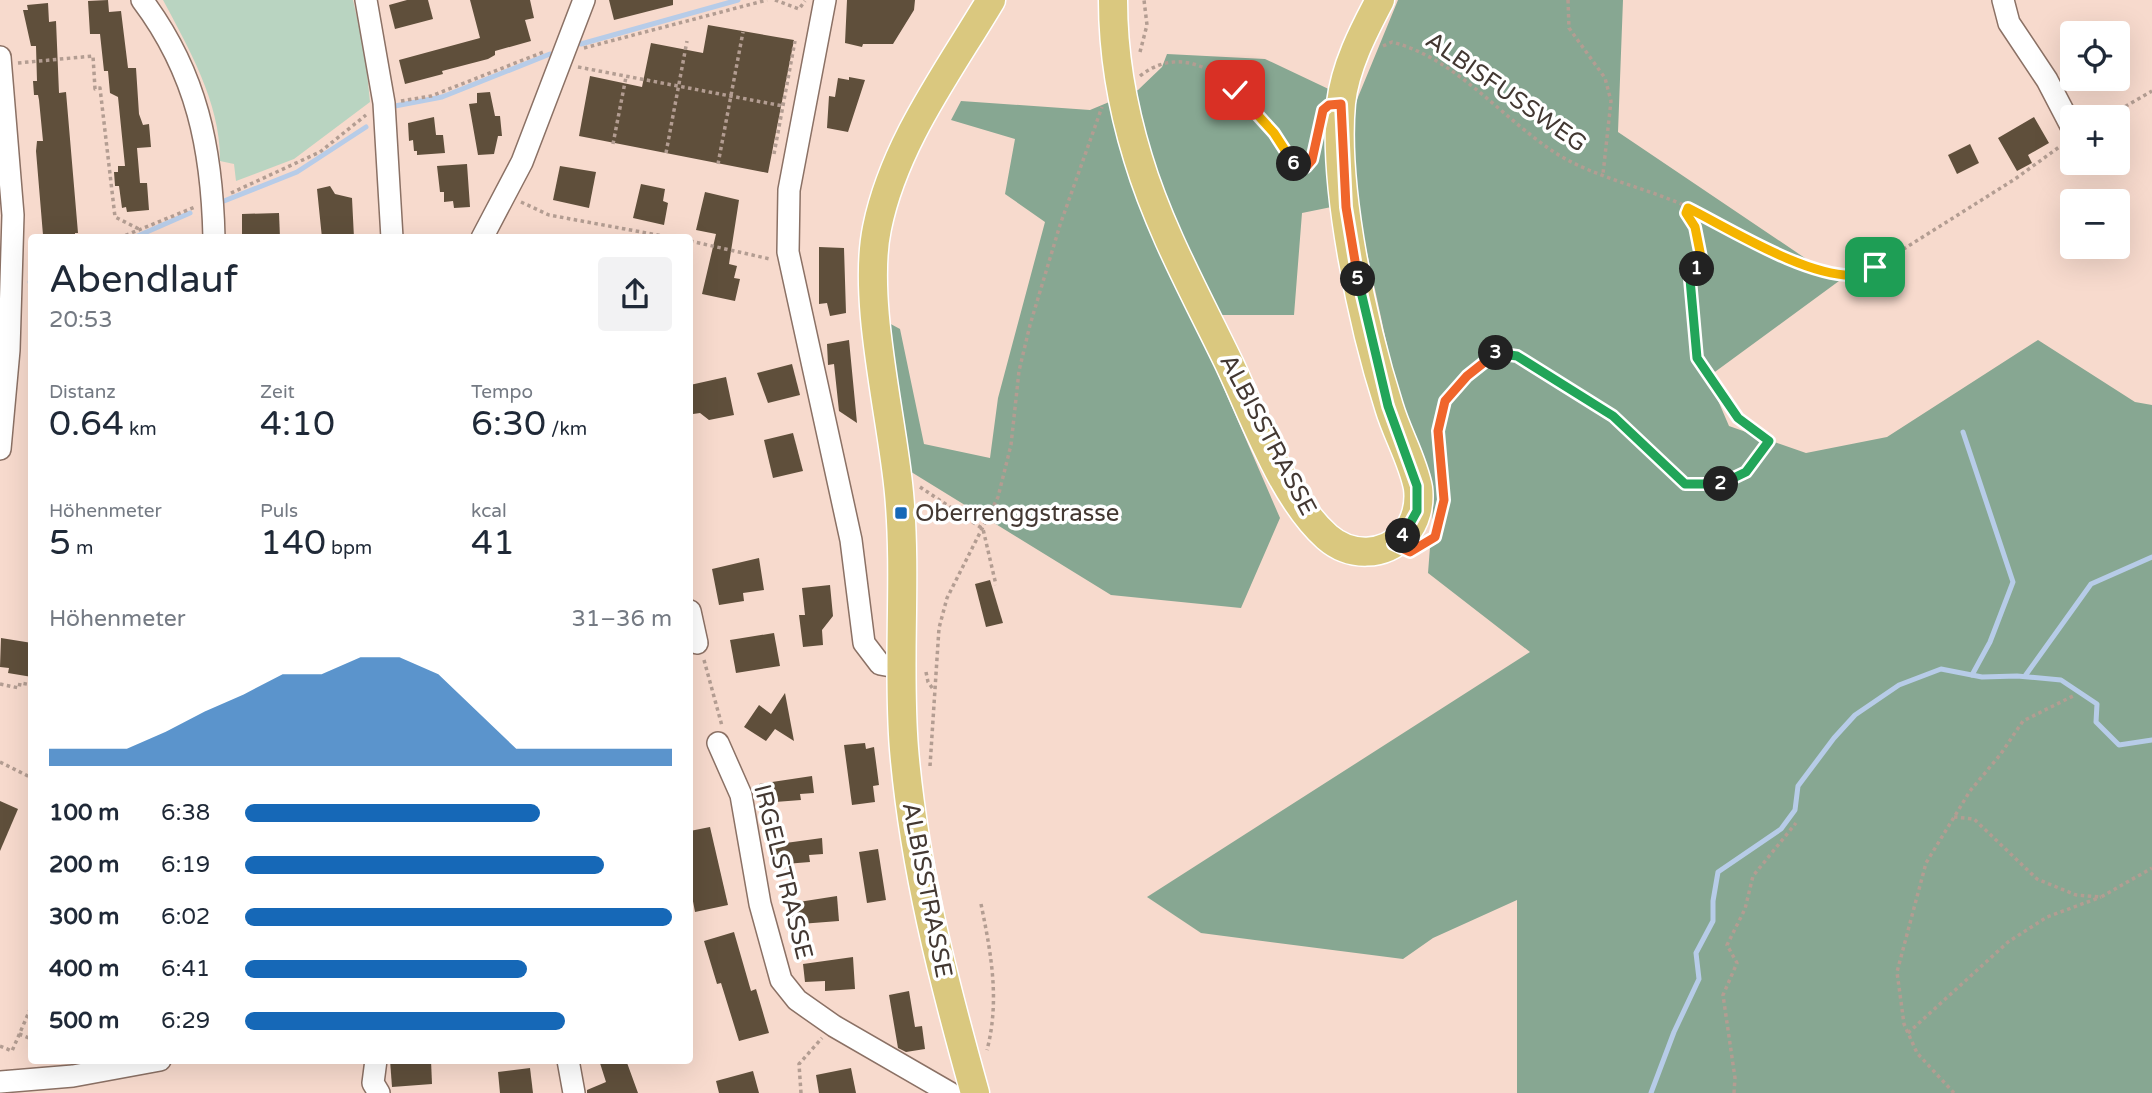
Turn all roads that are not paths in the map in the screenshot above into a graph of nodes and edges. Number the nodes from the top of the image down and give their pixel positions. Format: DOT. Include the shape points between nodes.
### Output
graph roads {
  1 [pos="142,0"];
  2 [pos="366,0"];
  3 [pos="584,0"];
  4 [pos="825,0"];
  5 [pos="991,0"];
  6 [pos="1113,0"];
  7 [pos="1380,0"];
  8 [pos="2003,0"];
  9 [pos="0,57"];
  10 [pos="2060,105"];
  11 [pos="214,234"];
  12 [pos="392,234"];
  13 [pos="484,234"];
  14 [pos="0,449"];
  15 [pos="693,625"];
  16 [pos="697,643"];
  17 [pos="902,668"];
  18 [pos="718,743"];
  19 [pos="146,1064"];
  20 [pos="375,1064"];
  21 [pos="569,1064"];
  22 [pos="0,1082"];
  23 [pos="73,1084"];
  24 [pos="379,1093"];
  25 [pos="574,1093"];
  26 [pos="950,1093"];
  27 [pos="975,1093"];
  1 -- 11 [label="street" via="160,24 190,86 206,138"];
  2 -- 12 [label="street" via="384,103"];
  3 -- 13 [label="street" via="506,196"];
  4 -- 17 [label="street" via="789,190 789,260 851,540 864,643 880,664"];
  5 -- 17 [label="main road, ALBISSTRASSE" via="915,127 876,231 873,257 878,326 904,572"];
  6 -- 7 [label="main road, ALBISSTRASSE" via="1132,82 1139,161 1160,218 1290,488 1308,516 1334,542 1358,552 1384,548 1405,534 1414,519 1417,486 1388,406 1367,319 1346,207 1340,136 1343,88"];
  8 -- 10 [label="street" via="2009,23"];
  9 -- 14 [label="street" via="13,215 9,351"];
  15 -- 16 [label="street"];
  17 -- 27 [label="main road, ALBISSTRASSE" via="904,745 920,880"];
  18 -- 26 [label="street, IRGELSTRASSE" via="741,796 760,904 781,980 797,1000 834,1026"];
  19 -- 23 [label="street"];
  20 -- 24 [label="street" via="373,1083"];
  21 -- 25 [label="street"];
  22 -- 23 [label="street"];
}
